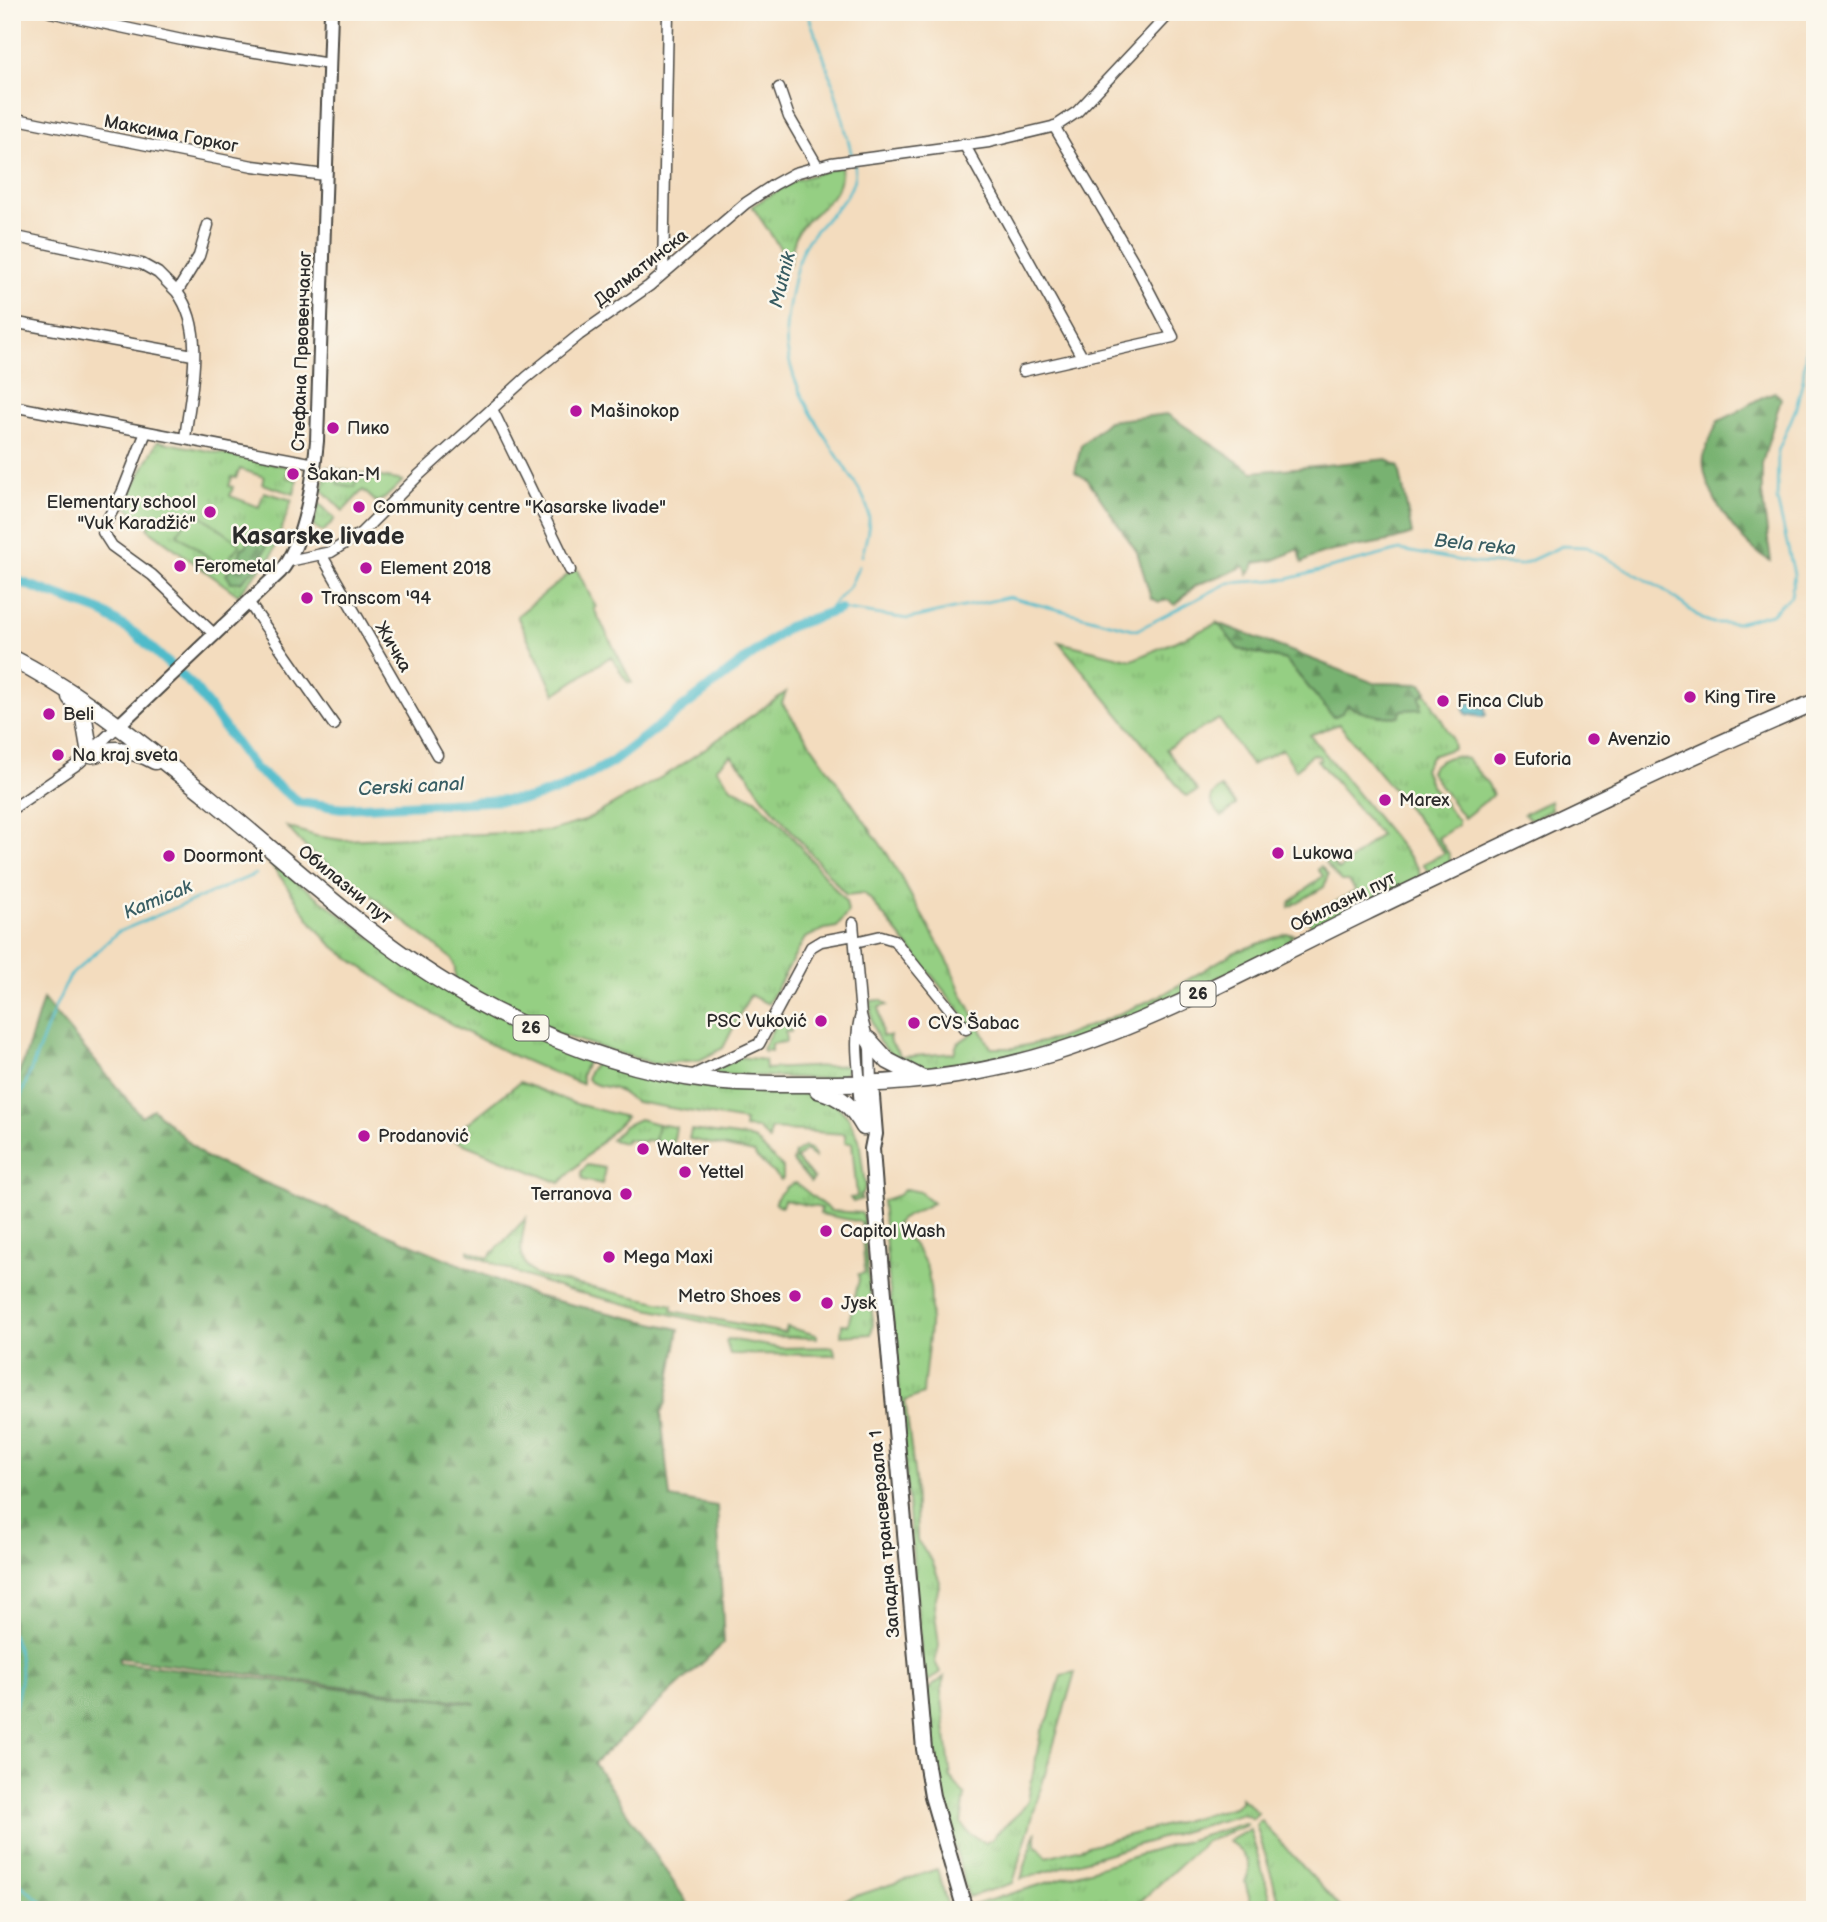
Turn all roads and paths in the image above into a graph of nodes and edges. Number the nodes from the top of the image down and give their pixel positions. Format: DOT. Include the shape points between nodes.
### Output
graph roads {
  1 [pos="50,12"];
  2 [pos="331,12"];
  3 [pos="668,12"];
  4 [pos="1171,12"];
  5 [pos="329,64"];
  6 [pos="779,88"];
  7 [pos="12,118"];
  8 [pos="1054,127"];
  9 [pos="964,145"];
  10 [pos="818,167"];
  11 [pos="325,175"];
  12 [pos="208,225"];
  13 [pos="12,236"];
  14 [pos="663,274"];
  15 [pos="177,292"];
  16 [pos="12,322"];
  17 [pos="193,355"];
  18 [pos="1082,357"];
  19 [pos="1023,371"];
  20 [pos="12,406"];
  21 [pos="492,409"];
  22 [pos="146,432"];
  23 [pos="185,439"];
  24 [pos="315,464"];
  25 [pos="321,554"];
  26 [pos="289,561"];
  27 [pos="570,570"];
  28 [pos="248,603"];
  29 [pos="215,635"];
  30 [pos="12,658"];
  31 [pos="63,686"];
  32 [pos="1815,702"];
  33 [pos="119,725"];
  34 [pos="334,725"];
  35 [pos="90,754"];
  36 [pos="437,755"];
  37 [pos="164,762"];
  38 [pos="12,809"];
  39 [pos="854,933"];
  40 [pos="861,1015"];
  41 [pos="966,1029"];
  42 [pos="869,1040"];
  43 [pos="689,1077"];
  44 [pos="926,1080"];
  45 [pos="795,1084"];
  46 [pos="865,1084"];
  47 [pos="864,1127"];
  48 [pos="872,1149"];
  49 [pos="965,1910"];
  1 -- 5 [label="street"];
  2 -- 5 [label="street, Стефана Првовенчаног"];
  3 -- 14 [label="street"];
  4 -- 8 [label="street, Далматинска" via="1077,112"];
  5 -- 11 [label="street, Стефана Првовенчаног"];
  6 -- 10 [label="street" via="789,117"];
  7 -- 11 [label="street, Максима Горког" via="253,166"];
  8 -- 9 [label="street, Далматинска"];
  8 -- 18 [label="street" via="1173,337"];
  9 -- 10 [label="street, Далматинска"];
  9 -- 18 [label="street"];
  10 -- 14 [label="street, Далматинска" via="795,173 746,203"];
  11 -- 24 [label="street, Стефана Првовенчаног"];
  12 -- 15 [label="street" via="199,256"];
  13 -- 15 [label="street" via="128,259 150,268"];
  14 -- 21 [label="street, Далматинска" via="573,340"];
  15 -- 17 [label="street" via="188,313"];
  16 -- 17 [label="street"];
  17 -- 23 [label="street"];
  18 -- 19 [label="street"];
  20 -- 22 [label="street"];
  21 -- 25 [label="street, Далматинска" via="361,533"];
  21 -- 27 [label="street"];
  22 -- 23 [label="street"];
  22 -- 29 [label="street" via="103,532 113,546 152,575"];
  23 -- 24 [label="street"];
  24 -- 26 [label="street, Стефана Првовенчаног"];
  25 -- 26 [label="street, Далматинска"];
  25 -- 36 [label="street, Жичка"];
  26 -- 28 [label="street, Стефана Првовенчаног"];
  28 -- 29 [label="street, Стефана Првовенчаног"];
  28 -- 34 [label="street"];
  29 -- 33 [label="street, Стефана Првовенчаног"];
  30 -- 31 [label="main road, Обилазни пут / 26"];
  31 -- 33 [label="main road, Обилазни пут / 26"];
  31 -- 35 [label="main road" via="83,713"];
  32 -- 44 [label="main road, Обилазни пут / 26" via="1671,766 1134,1023 1044,1056"];
  33 -- 35 [label="street"];
  33 -- 37 [label="main road, Обилазни пут / 26"];
  35 -- 37 [label="main road" via="124,751"];
  35 -- 38 [label="street"];
  37 -- 43 [label="main road, Обилазни пут / 26" via="344,911 436,978 558,1039"];
  39 -- 40 [label="street"];
  39 -- 41 [label="street" via="894,940"];
  39 -- 43 [label="street" via="811,947 759,1044"];
  40 -- 42 [label="street"];
  40 -- 46 [label="street" via="857,1055"];
  42 -- 44 [label="main road" via="888,1061"];
  42 -- 46 [label="street"];
  43 -- 45 [label="main road, Обилазни пут / 26"];
  44 -- 46 [label="main road, Обилазни пут / 26"];
  45 -- 46 [label="main road, Обилазни пут / 26"];
  45 -- 47 [label="main road" via="841,1098"];
  46 -- 47 [label="main road, Западна трансверзала 1"];
  46 -- 48 [label="main road, Западна трансверзала 1" via="875,1134"];
  47 -- 48 [label="main road, Западна трансверзала 1"];
  48 -- 49 [label="main road, Западна трансверзала 1" via="924,1749 932,1796"];
}
